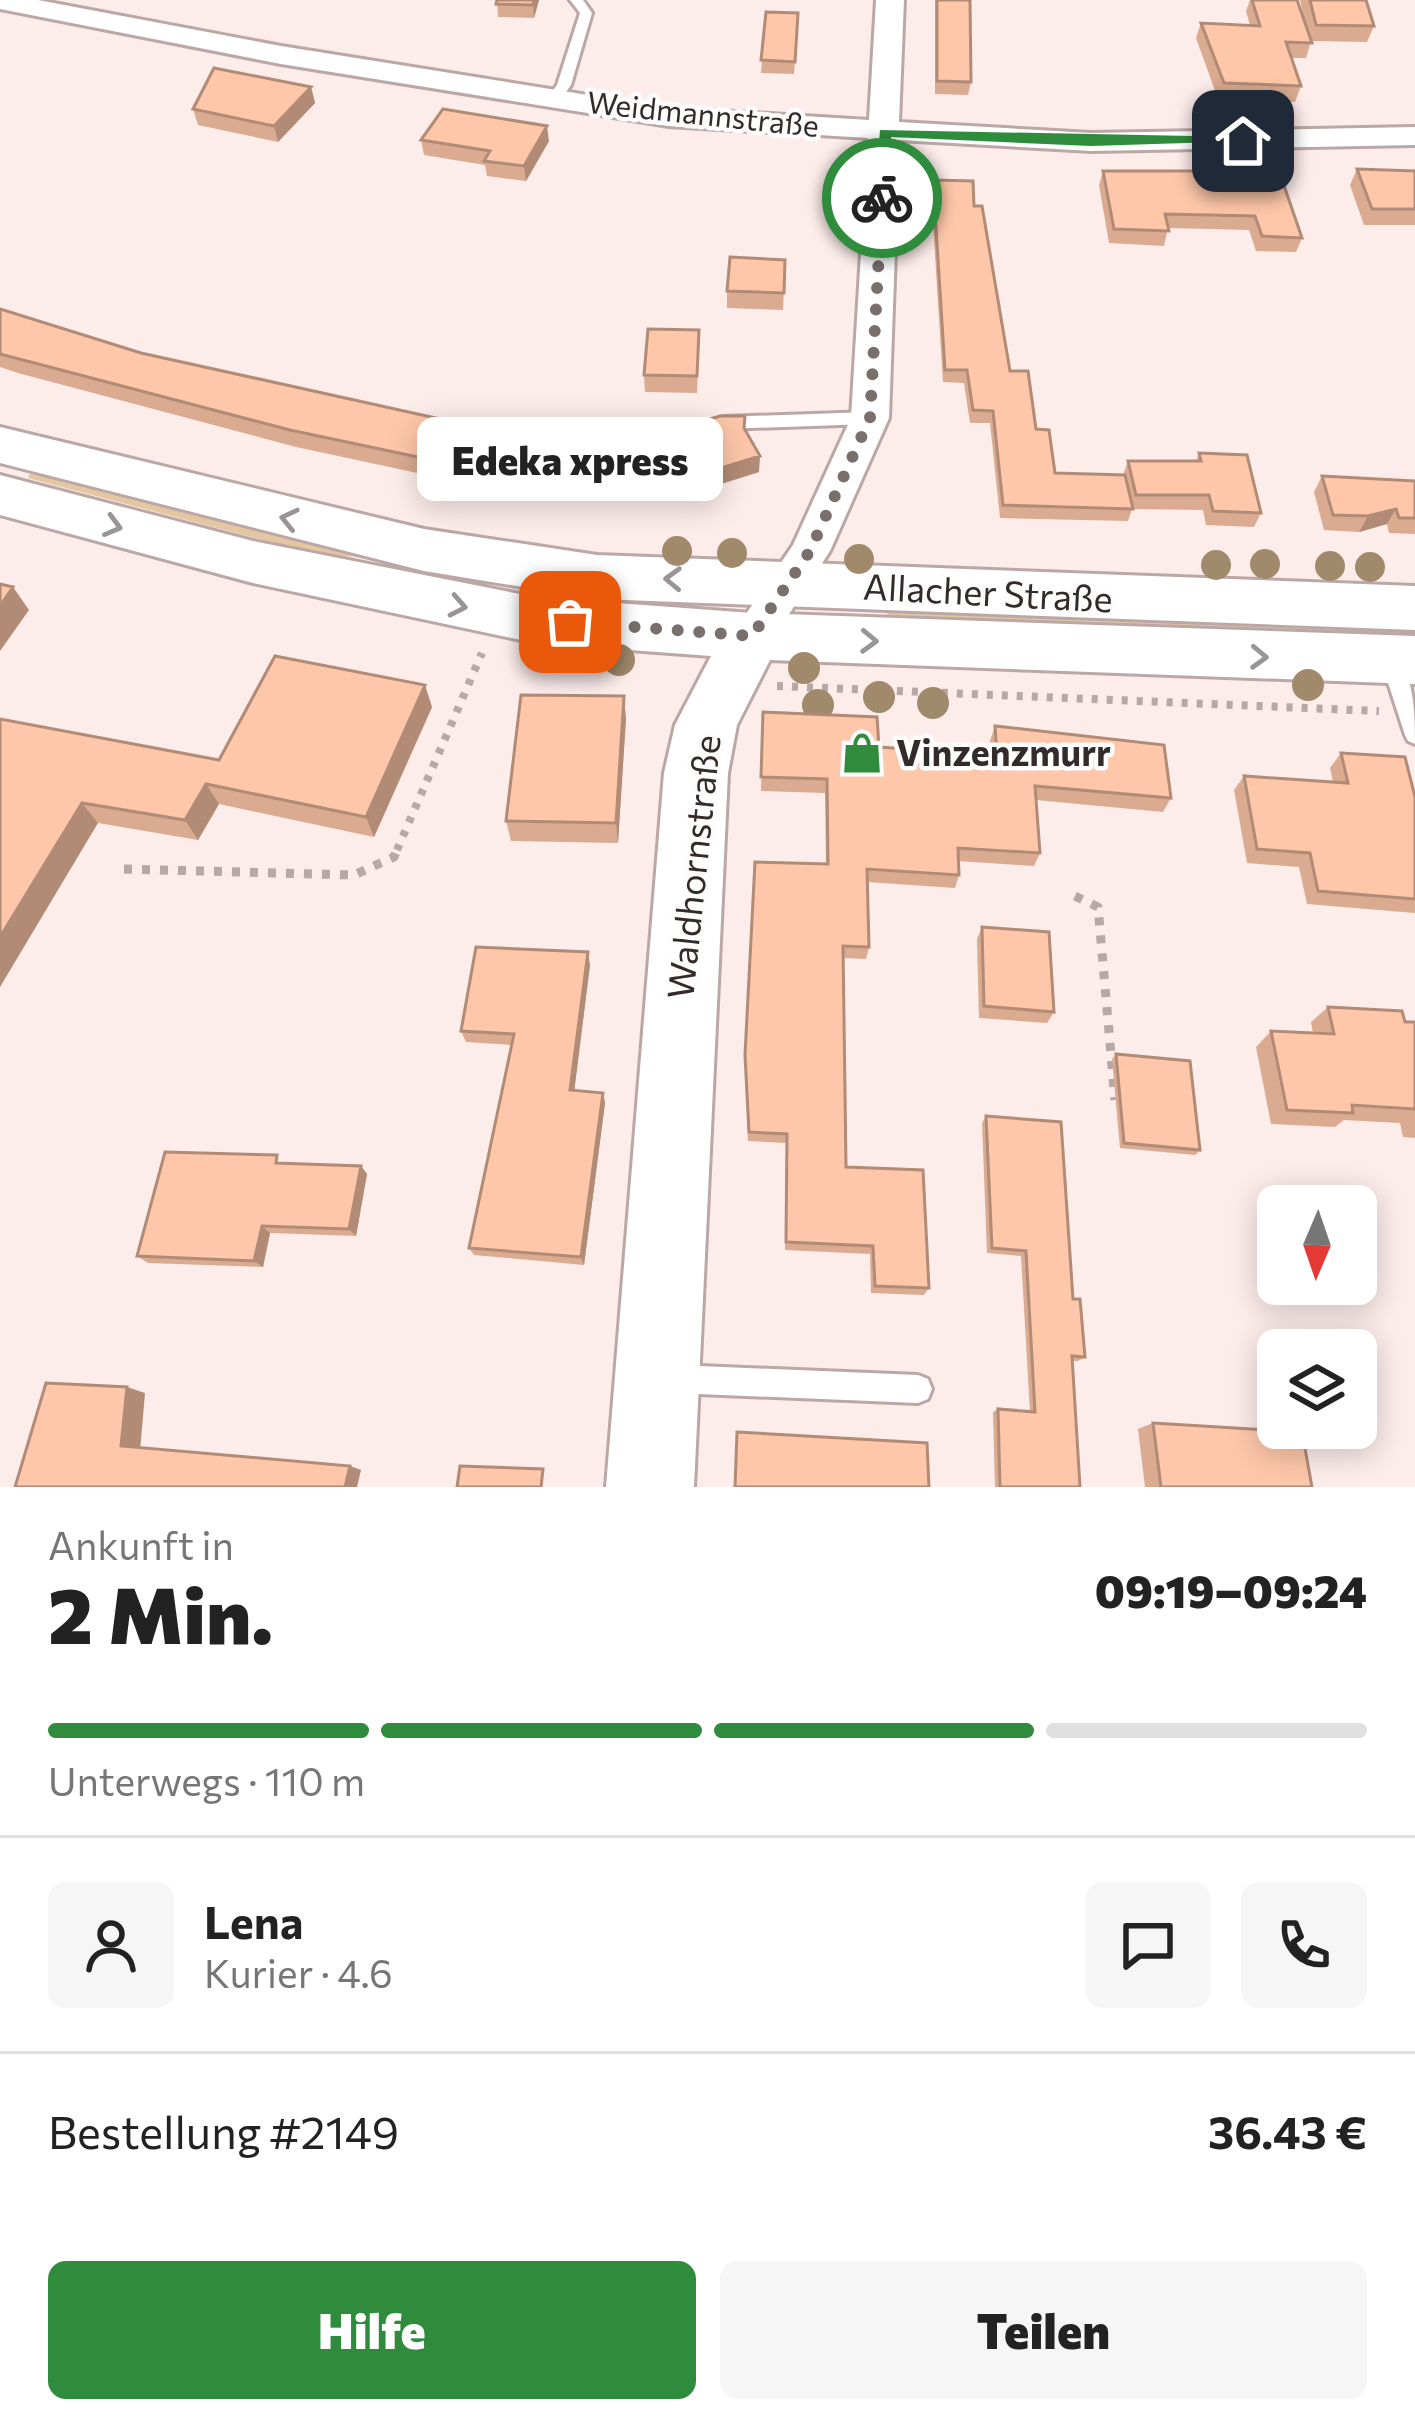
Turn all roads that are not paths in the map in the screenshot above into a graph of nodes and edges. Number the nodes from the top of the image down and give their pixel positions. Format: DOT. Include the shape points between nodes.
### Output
graph roads {
  1 [pos="576,0"];
  2 [pos="890,0"];
  3 [pos="0,1"];
  4 [pos="554,99"];
  5 [pos="885,133"];
  6 [pos="1415,136"];
  7 [pos="870,418"];
  8 [pos="723,423"];
  9 [pos="3,463"];
  10 [pos="771,610"];
  11 [pos="1407,643"];
  12 [pos="1415,735"];
  13 [pos="656,1378"];
  14 [pos="918,1389"];
  15 [pos="650,1487"];
  1 -- 4 [label="lane" via="586,13"];
  2 -- 5 [label="street, Waldhornstraße"];
  3 -- 4 [label="street, Weidmannstraße"];
  4 -- 5 [label="street, Weidmannstraße" via="669,117"];
  5 -- 6 [label="street, Weidmannstraße" via="1091,142"];
  5 -- 7 [label="street, Waldhornstraße"];
  7 -- 8 [label="lane"];
  7 -- 10 [label="street, Waldhornstraße" via="810,551"];
  10 -- 9 [label="main road, Allacher Straße, one-way" via="500,565"];
  9 -- 10 [label="main road, Allacher Straße, one-way" via="253,562 500,614"];
  10 -- 11 [label="main road, Allacher Straße"];
  10 -- 13 [label="main road, Waldhornstraße" via="706,724 696,773"];
  11 -- 12 [label="lane"];
  13 -- 14 [label="lane"];
  13 -- 15 [label="main road, Waldhornstraße"];
}
